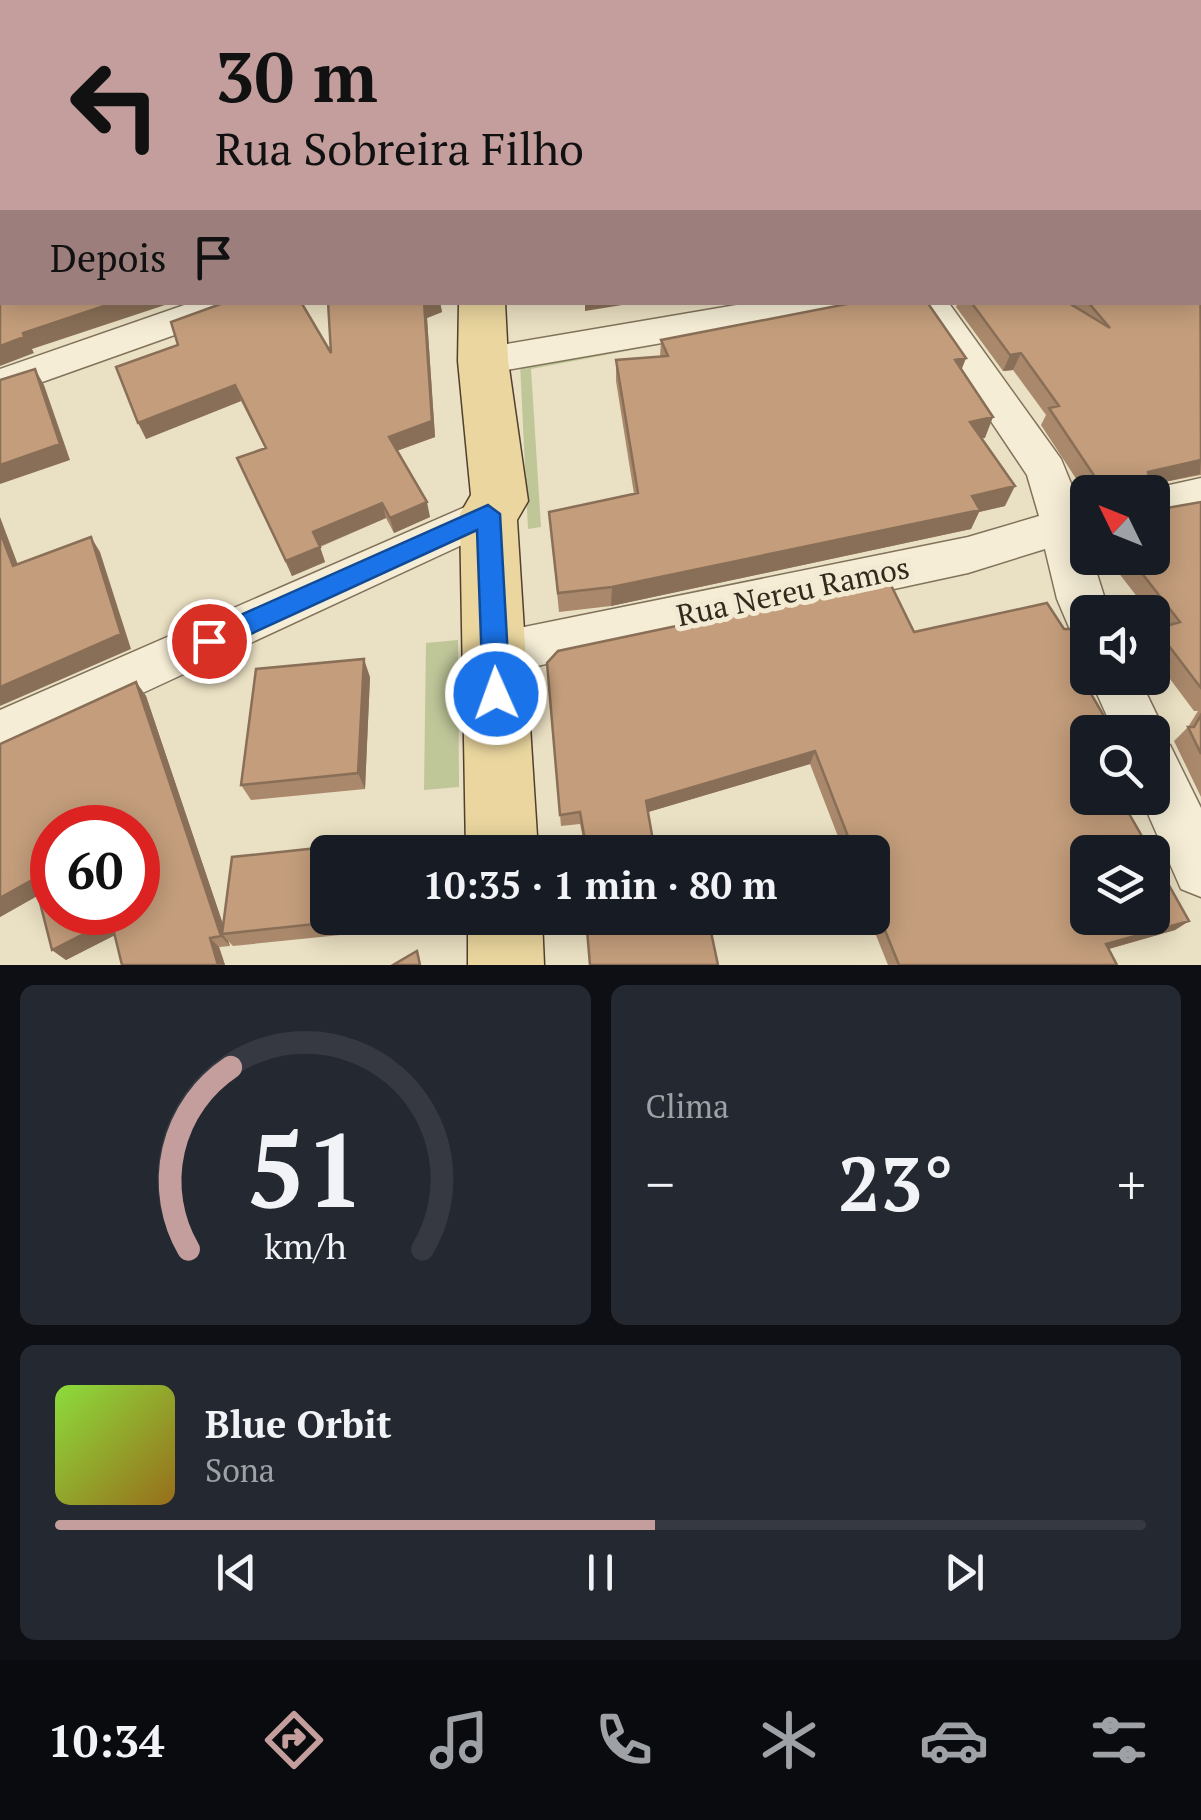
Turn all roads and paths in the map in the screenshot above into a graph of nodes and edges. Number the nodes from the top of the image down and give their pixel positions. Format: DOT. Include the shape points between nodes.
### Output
graph roads {
  1 [pos="223,305"];
  2 [pos="482,305"];
  3 [pos="810,305"];
  4 [pos="931,305"];
  5 [pos="483,361"];
  6 [pos="0,382"];
  7 [pos="1201,495"];
  8 [pos="1170,501"];
  9 [pos="1070,511"];
  10 [pos="488,514"];
  11 [pos="1070,523"];
  12 [pos="495,654"];
  13 [pos="0,736"];
  14 [pos="1170,801"];
  15 [pos="501,835"];
  16 [pos="1201,869"];
  17 [pos="505,935"];
  18 [pos="506,965"];
  1 -- 6 [label="street"];
  2 -- 5 [label="main road"];
  3 -- 5 [label="street"];
  4 -- 9 [label="street"];
  5 -- 10 [label="main road" via="500,501"];
  7 -- 8 [label="street"];
  10 -- 12 [label="main road"];
  10 -- 13 [label="street"];
  11 -- 12 [label="street, Rua Nereu Ramos" via="968,554"];
  12 -- 15 [label="main road"];
  14 -- 16 [label="street"];
  17 -- 18 [label="main road"];
}
